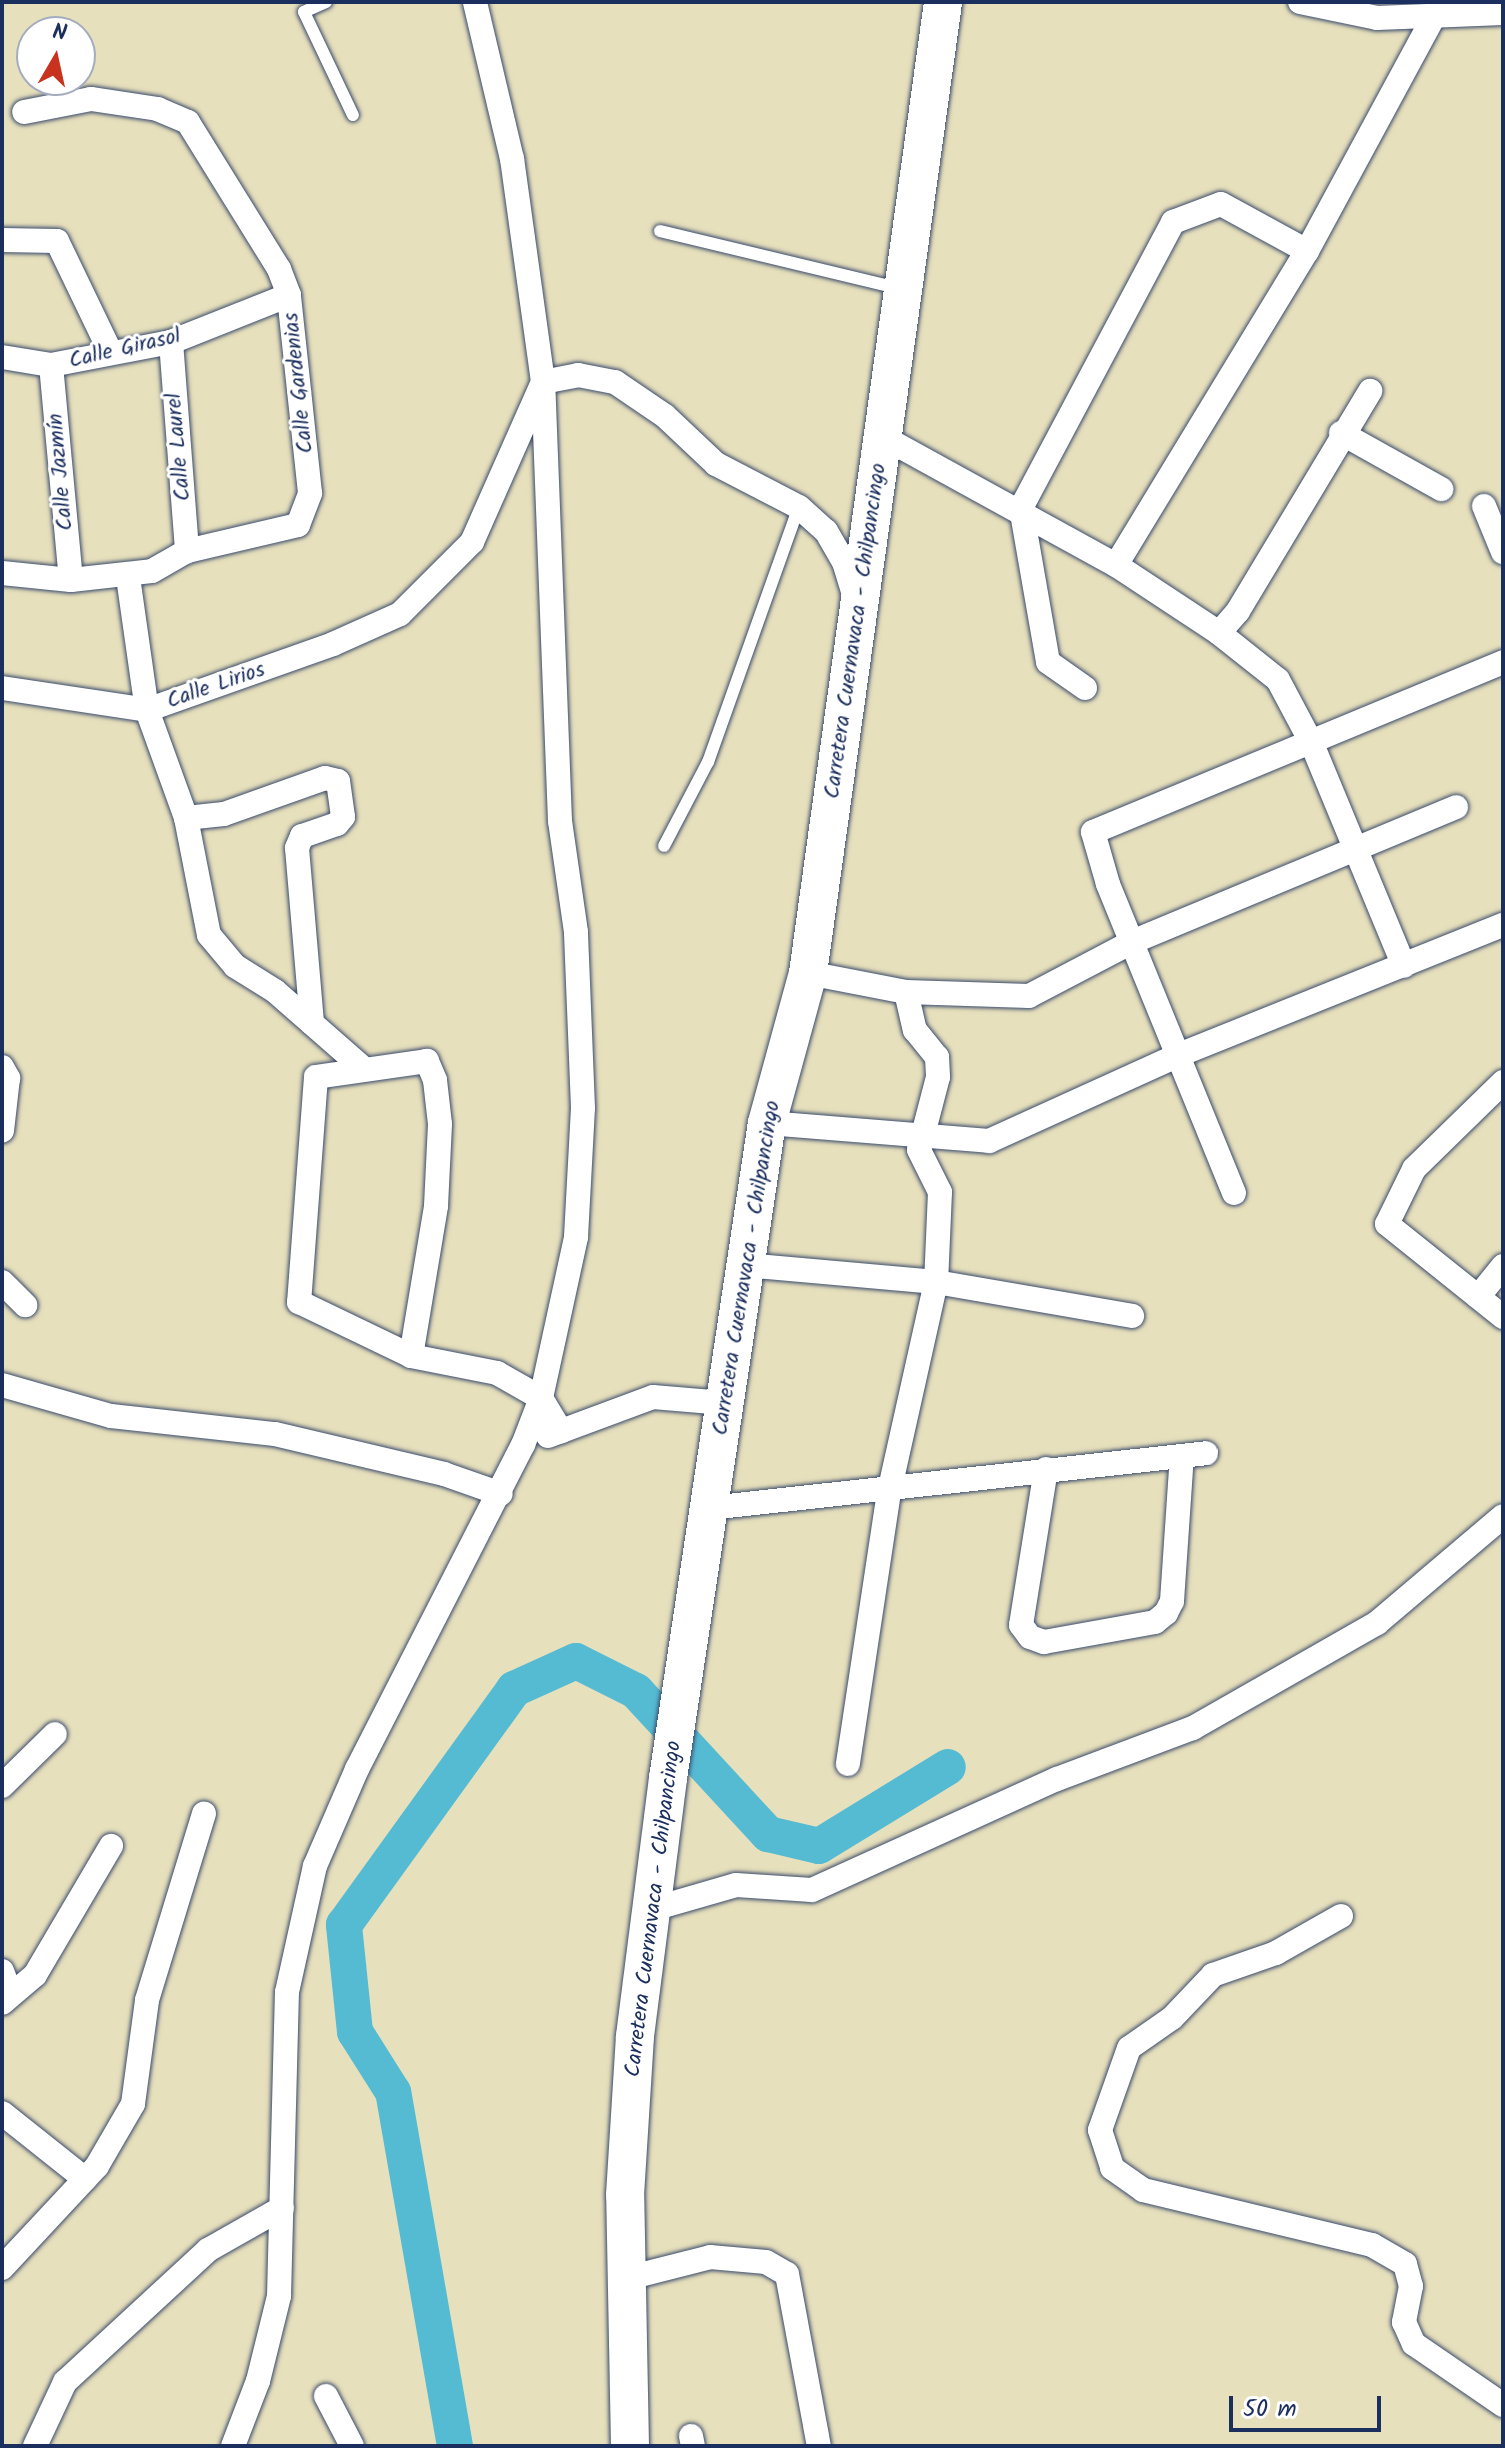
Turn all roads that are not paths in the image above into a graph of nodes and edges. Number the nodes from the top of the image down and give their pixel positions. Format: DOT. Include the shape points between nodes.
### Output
graph roads {
  1 [pos="326,2"];
  2 [pos="475,2"];
  3 [pos="943,2"];
  4 [pos="1300,2"];
  5 [pos="1384,10"];
  6 [pos="1503,13"];
  7 [pos="1433,18"];
  8 [pos="24,112"];
  9 [pos="353,115"];
  10 [pos="660,231"];
  11 [pos="2,240"];
  12 [pos="1307,251"];
  13 [pos="905,290"];
  14 [pos="289,295"];
  15 [pos="171,342"];
  16 [pos="111,353"];
  17 [pos="2,357"];
  18 [pos="51,365"];
  19 [pos="543,382"];
  20 [pos="1370,391"];
  21 [pos="1341,433"];
  22 [pos="881,450"];
  23 [pos="1441,489"];
  24 [pos="1484,506"];
  25 [pos="799,507"];
  26 [pos="1021,508"];
  27 [pos="187,551"];
  28 [pos="1503,552"];
  29 [pos="1116,565"];
  30 [pos="2,573"];
  31 [pos="128,577"];
  32 [pos="71,580"];
  33 [pos="859,610"];
  34 [pos="1219,633"];
  35 [pos="1503,662"];
  36 [pos="2,688"];
  37 [pos="1085,688"];
  38 [pos="147,710"];
  39 [pos="1312,744"];
  40 [pos="1456,807"];
  41 [pos="186,818"];
  42 [pos="664,846"];
  43 [pos="1357,851"];
  44 [pos="1503,925"];
  45 [pos="1132,942"];
  46 [pos="1404,966"];
  47 [pos="808,973"];
  48 [pos="906,992"];
  49 [pos="312,1023"];
  50 [pos="1179,1055"];
  51 [pos="2,1067"];
  52 [pos="364,1069"];
  53 [pos="1503,1082"];
  54 [pos="767,1123"];
  55 [pos="2,1131"];
  56 [pos="919,1136"];
  57 [pos="1234,1193"];
  58 [pos="745,1265"];
  59 [pos="1503,1266"];
  60 [pos="2,1282"];
  61 [pos="936,1282"];
  62 [pos="1478,1297"];
  63 [pos="25,1305"];
  64 [pos="1132,1316"];
  65 [pos="1503,1317"];
  66 [pos="411,1356"];
  67 [pos="2,1385"];
  68 [pos="541,1398"];
  69 [pos="724,1403"];
  70 [pos="561,1431"];
  71 [pos="523,1445"];
  72 [pos="1206,1453"];
  73 [pos="1182,1456"];
  74 [pos="1046,1469"];
  75 [pos="889,1492"];
  76 [pos="501,1494"];
  77 [pos="710,1508"];
  78 [pos="1503,1516"];
  79 [pos="55,1734"];
  80 [pos="848,1764"];
  81 [pos="2,1786"];
  82 [pos="204,1814"];
  83 [pos="111,1846"];
  84 [pos="653,1909"];
  85 [pos="1341,1916"];
  86 [pos="2,1971"];
  87 [pos="7,1999"];
  88 [pos="2,2113"];
  89 [pos="85,2179"];
  90 [pos="282,2208"];
  91 [pos="2,2268"];
  92 [pos="624,2279"];
  93 [pos="326,2396"];
  94 [pos="1503,2405"];
  95 [pos="35,2446"];
  96 [pos="233,2446"];
  97 [pos="352,2446"];
  98 [pos="630,2446"];
  99 [pos="819,2446"];
  1 -- 9 [label="lane" via="304,12"];
  2 -- 19 [label="street" via="512,159"];
  3 -- 13 [label="main road, Carretera Cuernavaca - Chilpancingo"];
  4 -- 5 [label="street"];
  5 -- 7 [label="street"];
  6 -- 7 [label="street"];
  7 -- 12 [label="street"];
  8 -- 14 [label="street, Calle Gardenias" via="91,99 158,109 188,122 279,269"];
  10 -- 13 [label="lane"];
  11 -- 16 [label="street" via="57,241"];
  12 -- 26 [label="street" via="1221,204 1173,222"];
  12 -- 29 [label="street"];
  13 -- 22 [label="main road, Carretera Cuernavaca - Chilpancingo"];
  14 -- 15 [label="street, Calle Girasol"];
  14 -- 27 [label="street, Calle Gardenias" via="310,493 298,525"];
  15 -- 16 [label="street, Calle Girasol"];
  15 -- 27 [label="street, Calle Laurel"];
  16 -- 18 [label="street, Calle Girasol"];
  17 -- 18 [label="street, Calle Girasol"];
  18 -- 32 [label="street, Calle Jazmín"];
  19 -- 25 [label="street" via="578,375 615,382 665,416 716,464"];
  19 -- 38 [label="street, Calle Lirios" via="472,542 400,614 333,644"];
  19 -- 68 [label="street" via="560,821 576,932 583,1108 576,1237"];
  20 -- 21 [label="street"];
  21 -- 23 [label="street"];
  21 -- 34 [label="street" via="1238,611"];
  22 -- 26 [label="street"];
  22 -- 33 [label="main road, Carretera Cuernavaca - Chilpancingo"];
  24 -- 28 [label="street"];
  25 -- 33 [label="street" via="826,531 844,562"];
  25 -- 42 [label="lane" via="708,762"];
  26 -- 29 [label="street"];
  26 -- 37 [label="street" via="1048,662"];
  27 -- 31 [label="street" via="178,561"];
  29 -- 34 [label="street"];
  30 -- 32 [label="street"];
  31 -- 32 [label="street"];
  31 -- 38 [label="street"];
  33 -- 47 [label="main road, Carretera Cuernavaca - Chilpancingo"];
  34 -- 39 [label="street" via="1278,680"];
  35 -- 39 [label="street"];
  36 -- 38 [label="street, Calle Lirios"];
  38 -- 41 [label="street"];
  39 -- 43 [label="street"];
  39 -- 45 [label="street" via="1093,832"];
  40 -- 43 [label="street"];
  41 -- 49 [label="street" via="209,935 218,950"];
  41 -- 49 [label="street" via="224,814 325,778 342,788 343,817 302,836 297,848"];
  43 -- 45 [label="street"];
  43 -- 46 [label="street"];
  44 -- 46 [label="street"];
  45 -- 48 [label="street" via="1029,996"];
  45 -- 50 [label="street"];
  46 -- 50 [label="street"];
  47 -- 48 [label="street"];
  47 -- 54 [label="main road, Carretera Cuernavaca - Chilpancingo"];
  48 -- 56 [label="street" via="915,1030 937,1057 938,1077"];
  49 -- 52 [label="street"];
  50 -- 56 [label="street" via="989,1141"];
  50 -- 57 [label="street"];
  51 -- 55 [label="street" via="8,1078"];
  52 -- 66 [label="street" via="427,1061 435,1080 440,1124 436,1206"];
  52 -- 66 [label="street" via="316,1077 299,1302"];
  53 -- 62 [label="street" via="1414,1169 1387,1224"];
  54 -- 56 [label="street"];
  54 -- 58 [label="main road, Carretera Cuernavaca - Chilpancingo"];
  56 -- 61 [label="street" via="919,1150 940,1192"];
  58 -- 61 [label="street"];
  58 -- 69 [label="main road, Carretera Cuernavaca - Chilpancingo"];
  59 -- 62 [label="street"];
  60 -- 63 [label="street"];
  61 -- 64 [label="street"];
  61 -- 75 [label="street"];
  62 -- 65 [label="street"];
  66 -- 68 [label="street" via="497,1373"];
  67 -- 76 [label="street" via="111,1416 275,1434 444,1474"];
  68 -- 70 [label="street"];
  68 -- 71 [label="street"];
  69 -- 70 [label="street" via="653,1397"];
  69 -- 77 [label="main road, Carretera Cuernavaca - Chilpancingo"];
  70 -- 71 [label="street"];
  71 -- 76 [label="street"];
  72 -- 73 [label="street"];
  73 -- 74 [label="street"];
  73 -- 74 [label="street" via="1172,1601 1166,1613 1155,1622 1044,1642 1030,1637 1021,1625"];
  74 -- 75 [label="street"];
  75 -- 77 [label="street"];
  75 -- 80 [label="street"];
  76 -- 90 [label="street" via="357,1769 315,1866 287,1992"];
  77 -- 84 [label="main road, Carretera Cuernavaca - Chilpancingo"];
  78 -- 84 [label="street" via="1377,1623 1193,1728 1057,1779 812,1890 736,1885"];
  79 -- 81 [label="street"];
  82 -- 89 [label="street" via="147,2000 133,2104"];
  83 -- 87 [label="street" via="35,1975"];
  84 -- 92 [label="main road, Carretera Cuernavaca - Chilpancingo" via="635,2036"];
  85 -- 94 [label="street" via="1276,1953 1213,1975 1172,2018 1129,2048 1100,2130 1112,2168 1143,2190 1372,2245 1405,2264 1411,2286 1404,2322 1414,2344"];
  86 -- 87 [label="street"];
  88 -- 89 [label="street"];
  89 -- 91 [label="street"];
  90 -- 95 [label="street" via="208,2250 65,2382"];
  90 -- 96 [label="street" via="279,2296 258,2381"];
  92 -- 98 [label="main road, Carretera Cuernavaca - Chilpancingo"];
  92 -- 99 [label="street" via="710,2257 766,2262 787,2274"];
  93 -- 97 [label="street"];
}
